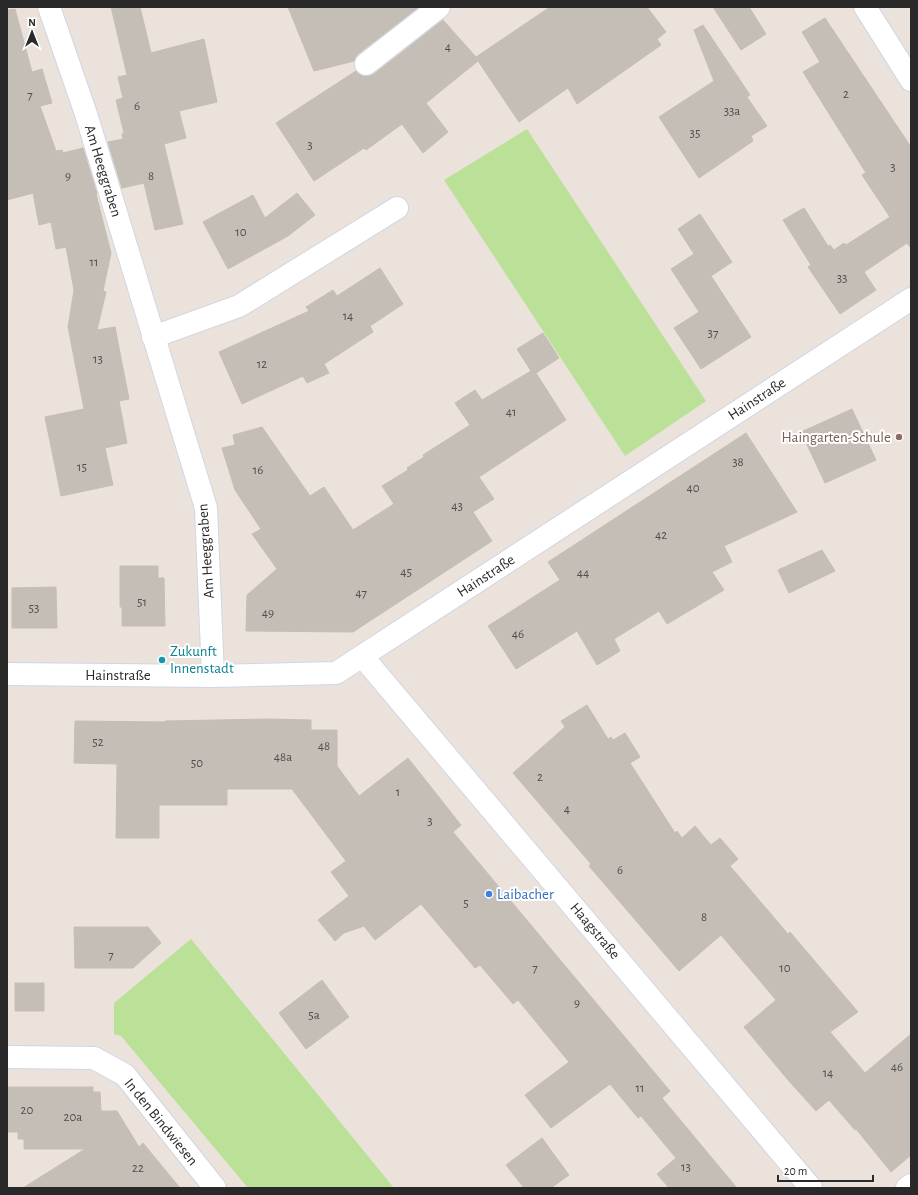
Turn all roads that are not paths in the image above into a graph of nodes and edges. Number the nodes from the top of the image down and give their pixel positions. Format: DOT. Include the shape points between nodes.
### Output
graph roads {
  1 [pos="48,7"];
  2 [pos="439,7"];
  3 [pos="865,7"];
  4 [pos="366,64"];
  5 [pos="911,80"];
  6 [pos="397,208"];
  7 [pos="911,299"];
  8 [pos="153,337"];
  9 [pos="362,656"];
  10 [pos="7,674"];
  11 [pos="213,676"];
  12 [pos="7,1057"];
  13 [pos="911,1185"];
  14 [pos="215,1188"];
  15 [pos="811,1188"];
  16 [pos="907,1188"];
  1 -- 8 [label="street, Am Heeggraben" via="86,114"];
  2 -- 4 [label="street"];
  3 -- 5 [label="street"];
  6 -- 8 [label="street" via="239,306"];
  7 -- 9 [label="street, Hainstraße"];
  8 -- 11 [label="street, Am Heeggraben" via="206,508"];
  9 -- 11 [label="street, Hainstraße" via="336,673"];
  9 -- 15 [label="street, Haagstraße"];
  10 -- 11 [label="street, Hainstraße"];
  12 -- 14 [label="street, In den Bindwiesen" via="94,1058 125,1075"];
  13 -- 16 [label="street"];
}
